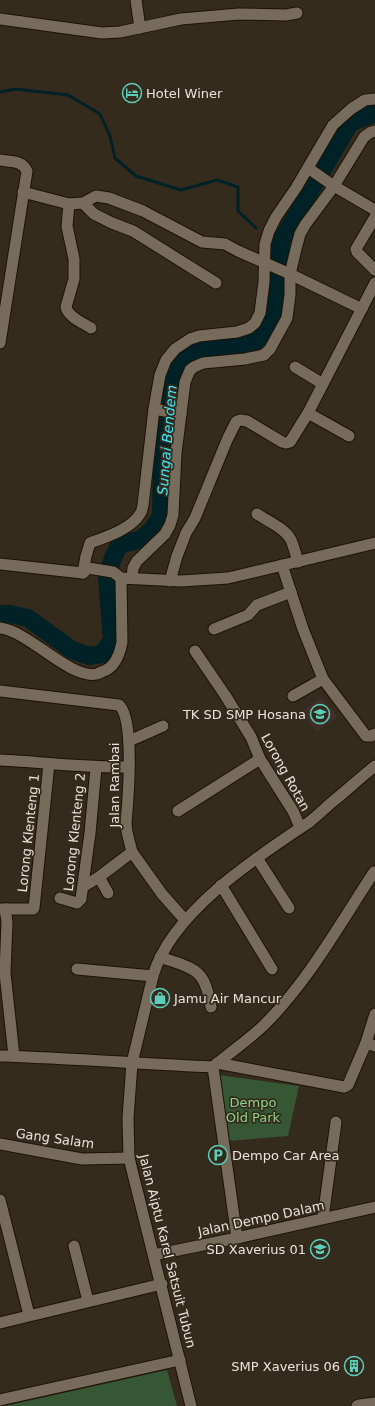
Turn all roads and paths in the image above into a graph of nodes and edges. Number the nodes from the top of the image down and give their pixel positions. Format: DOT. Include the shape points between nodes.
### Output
graph roads {
  1 [pos="136,0"];
  2 [pos="297,13"];
  3 [pos="0,19"];
  4 [pos="140,28"];
  5 [pos="375,99"];
  6 [pos="375,131"];
  7 [pos="0,160"];
  8 [pos="311,170"];
  9 [pos="330,183"];
  10 [pos="23,192"];
  11 [pos="83,203"];
  12 [pos="69,204"];
  13 [pos="375,210"];
  14 [pos="375,217"];
  15 [pos="266,264"];
  16 [pos="375,270"];
  17 [pos="287,273"];
  18 [pos="216,283"];
  19 [pos="375,283"];
  20 [pos="362,309"];
  21 [pos="91,328"];
  22 [pos="0,343"];
  23 [pos="295,367"];
  24 [pos="323,384"];
  25 [pos="157,410"];
  26 [pos="179,413"];
  27 [pos="308,413"];
  28 [pos="349,436"];
  29 [pos="256,514"];
  30 [pos="375,543"];
  31 [pos="298,562"];
  32 [pos="0,564"];
  33 [pos="282,565"];
  34 [pos="86,570"];
  35 [pos="122,576"];
  36 [pos="170,581"];
  37 [pos="291,592"];
  38 [pos="0,628"];
  39 [pos="214,629"];
  40 [pos="195,651"];
  41 [pos="323,679"];
  42 [pos="0,691"];
  43 [pos="293,696"];
  44 [pos="163,726"];
  45 [pos="375,734"];
  46 [pos="129,742"];
  47 [pos="260,759"];
  48 [pos="0,760"];
  49 [pos="49,764"];
  50 [pos="375,766"];
  51 [pos="96,768"];
  52 [pos="129,768"];
  53 [pos="178,811"];
  54 [pos="300,827"];
  55 [pos="132,852"];
  56 [pos="257,858"];
  57 [pos="374,872"];
  58 [pos="100,877"];
  59 [pos="221,885"];
  60 [pos="84,886"];
  61 [pos="108,893"];
  62 [pos="60,898"];
  63 [pos="289,908"];
  64 [pos="4,909"];
  65 [pos="184,920"];
  66 [pos="160,957"];
  67 [pos="77,969"];
  68 [pos="272,970"];
  69 [pos="152,976"];
  70 [pos="211,1007"];
  71 [pos="375,1014"];
  72 [pos="371,1045"];
  73 [pos="0,1056"];
  74 [pos="14,1056"];
  75 [pos="132,1063"];
  76 [pos="215,1065"];
  77 [pos="336,1122"];
  78 [pos="0,1144"];
  79 [pos="129,1158"];
  80 [pos="0,1200"];
  81 [pos="375,1207"];
  82 [pos="323,1218"];
  83 [pos="237,1238"];
  84 [pos="74,1246"];
  85 [pos="154,1255"];
  86 [pos="162,1284"];
  87 [pos="88,1301"];
  88 [pos="29,1315"];
  89 [pos="0,1323"];
  90 [pos="180,1360"];
  91 [pos="0,1400"];
  92 [pos="375,1403"];
  93 [pos="192,1406"];
  94 [pos="358,1406"];
  1 -- 4 [label="street"];
  2 -- 4 [label="street" via="181,19"];
  3 -- 4 [label="street" via="102,33"];
  5 -- 8 [label="street" via="365,100 332,125"];
  6 -- 9 [label="street" via="364,136"];
  7 -- 10 [label="street" via="22,163 25,166 27,171"];
  8 -- 9 [label="street"];
  8 -- 15 [label="street" via="280,210 272,225 267,238"];
  9 -- 13 [label="street"];
  9 -- 17 [label="street" via="305,225"];
  10 -- 12 [label="street"];
  10 -- 22 [label="street"];
  11 -- 12 [label="street"];
  11 -- 15 [label="street" via="93,197 109,198 143,211 202,242 225,244"];
  11 -- 18 [label="street" via="94,214 133,231"];
  12 -- 21 [label="street" via="67,226 74,259 74,279 66,307 70,315"];
  14 -- 16 [label="street" via="356,249"];
  15 -- 17 [label="street"];
  15 -- 25 [label="street" via="260,313 255,323 237,332 190,339 175,350 163,365"];
  17 -- 20 [label="street"];
  17 -- 26 [label="street" via="290,295 287,318 270,349 264,355 194,366 185,382"];
  19 -- 20 [label="street"];
  20 -- 24 [label="street"];
  23 -- 24 [label="street"];
  24 -- 27 [label="street"];
  25 -- 26 [label="street"];
  25 -- 34 [label="street" via="140,514 130,524 90,543 86,556"];
  26 -- 35 [label="street" via="173,515 170,525 165,534 137,561 134,568"];
  27 -- 28 [label="street"];
  27 -- 36 [label="street" via="290,442 286,443 247,421 236,422 195,518 186,533"];
  29 -- 31 [label="street" via="285,532 292,541"];
  30 -- 31 [label="street"];
  31 -- 33 [label="street"];
  32 -- 34 [label="street"];
  33 -- 36 [label="street" via="228,578"];
  33 -- 37 [label="street"];
  34 -- 35 [label="street"];
  35 -- 36 [label="street"];
  35 -- 38 [label="street" via="121,650 112,667 97,674 84,673 68,666 20,635"];
  37 -- 39 [label="street" via="257,605 248,615"];
  37 -- 41 [label="street"];
  40 -- 47 [label="street, Lorong Rotan" via="251,737"];
  41 -- 43 [label="street"];
  41 -- 45 [label="street" via="366,736"];
  42 -- 46 [label="street, Jalan Rambai" via="119,705 124,712"];
  44 -- 46 [label="street"];
  46 -- 52 [label="street, Jalan Rambai"];
  47 -- 53 [label="street"];
  47 -- 54 [label="street, Lorong Rotan"];
  48 -- 49 [label="street"];
  49 -- 51 [label="street"];
  49 -- 64 [label="street, Lorong Klenteng 1" via="33,910"];
  50 -- 54 [label="street, Jalan Aiptu Karel Satsuit Tubun"];
  51 -- 52 [label="street"];
  51 -- 60 [label="street, Lorong Klenteng 2"];
  52 -- 55 [label="street, Jalan Rambai" via="126,823"];
  54 -- 56 [label="street, Jalan Aiptu Karel Satsuit Tubun"];
  55 -- 58 [label="street"];
  55 -- 65 [label="street, Jalan Rambai"];
  56 -- 59 [label="street, Jalan Aiptu Karel Satsuit Tubun"];
  56 -- 63 [label="street"];
  57 -- 76 [label="street" via="294,992 262,1027"];
  58 -- 60 [label="street"];
  58 -- 61 [label="street"];
  59 -- 65 [label="street, Jalan Aiptu Karel Satsuit Tubun"];
  59 -- 68 [label="street"];
  60 -- 62 [label="street, Lorong Klenteng 2" via="81,899 77,903"];
  64 -- 74 [label="street" via="7,922 5,973"];
  65 -- 66 [label="street, Jalan Aiptu Karel Satsuit Tubun"];
  66 -- 69 [label="street, Jalan Aiptu Karel Satsuit Tubun"];
  66 -- 70 [label="street" via="199,974 203,979"];
  67 -- 69 [label="street"];
  69 -- 75 [label="street, Jalan Aiptu Karel Satsuit Tubun"];
  71 -- 72 [label="street"];
  72 -- 76 [label="street" via="348,1085 344,1087"];
  73 -- 74 [label="street"];
  74 -- 75 [label="street"];
  75 -- 76 [label="street"];
  75 -- 79 [label="street, Jalan Aiptu Karel Satsuit Tubun" via="128,1118"];
  76 -- 83 [label="street"];
  77 -- 82 [label="street"];
  78 -- 79 [label="street, Gang Salam" via="82,1159"];
  79 -- 85 [label="street, Jalan Aiptu Karel Satsuit Tubun"];
  80 -- 88 [label="street"];
  81 -- 82 [label="street, Jalan Dempo Dalam"];
  82 -- 83 [label="street, Jalan Dempo Dalam"];
  83 -- 85 [label="street, Jalan Dempo Dalam"];
  84 -- 87 [label="street"];
  85 -- 86 [label="street, Jalan Aiptu Karel Satsuit Tubun"];
  86 -- 87 [label="street"];
  86 -- 90 [label="street, Jalan Aiptu Karel Satsuit Tubun"];
  87 -- 88 [label="street"];
  88 -- 89 [label="street"];
  90 -- 91 [label="street"];
  90 -- 93 [label="street, Jalan Aiptu Karel Satsuit Tubun"];
  92 -- 94 [label="street"];
}
